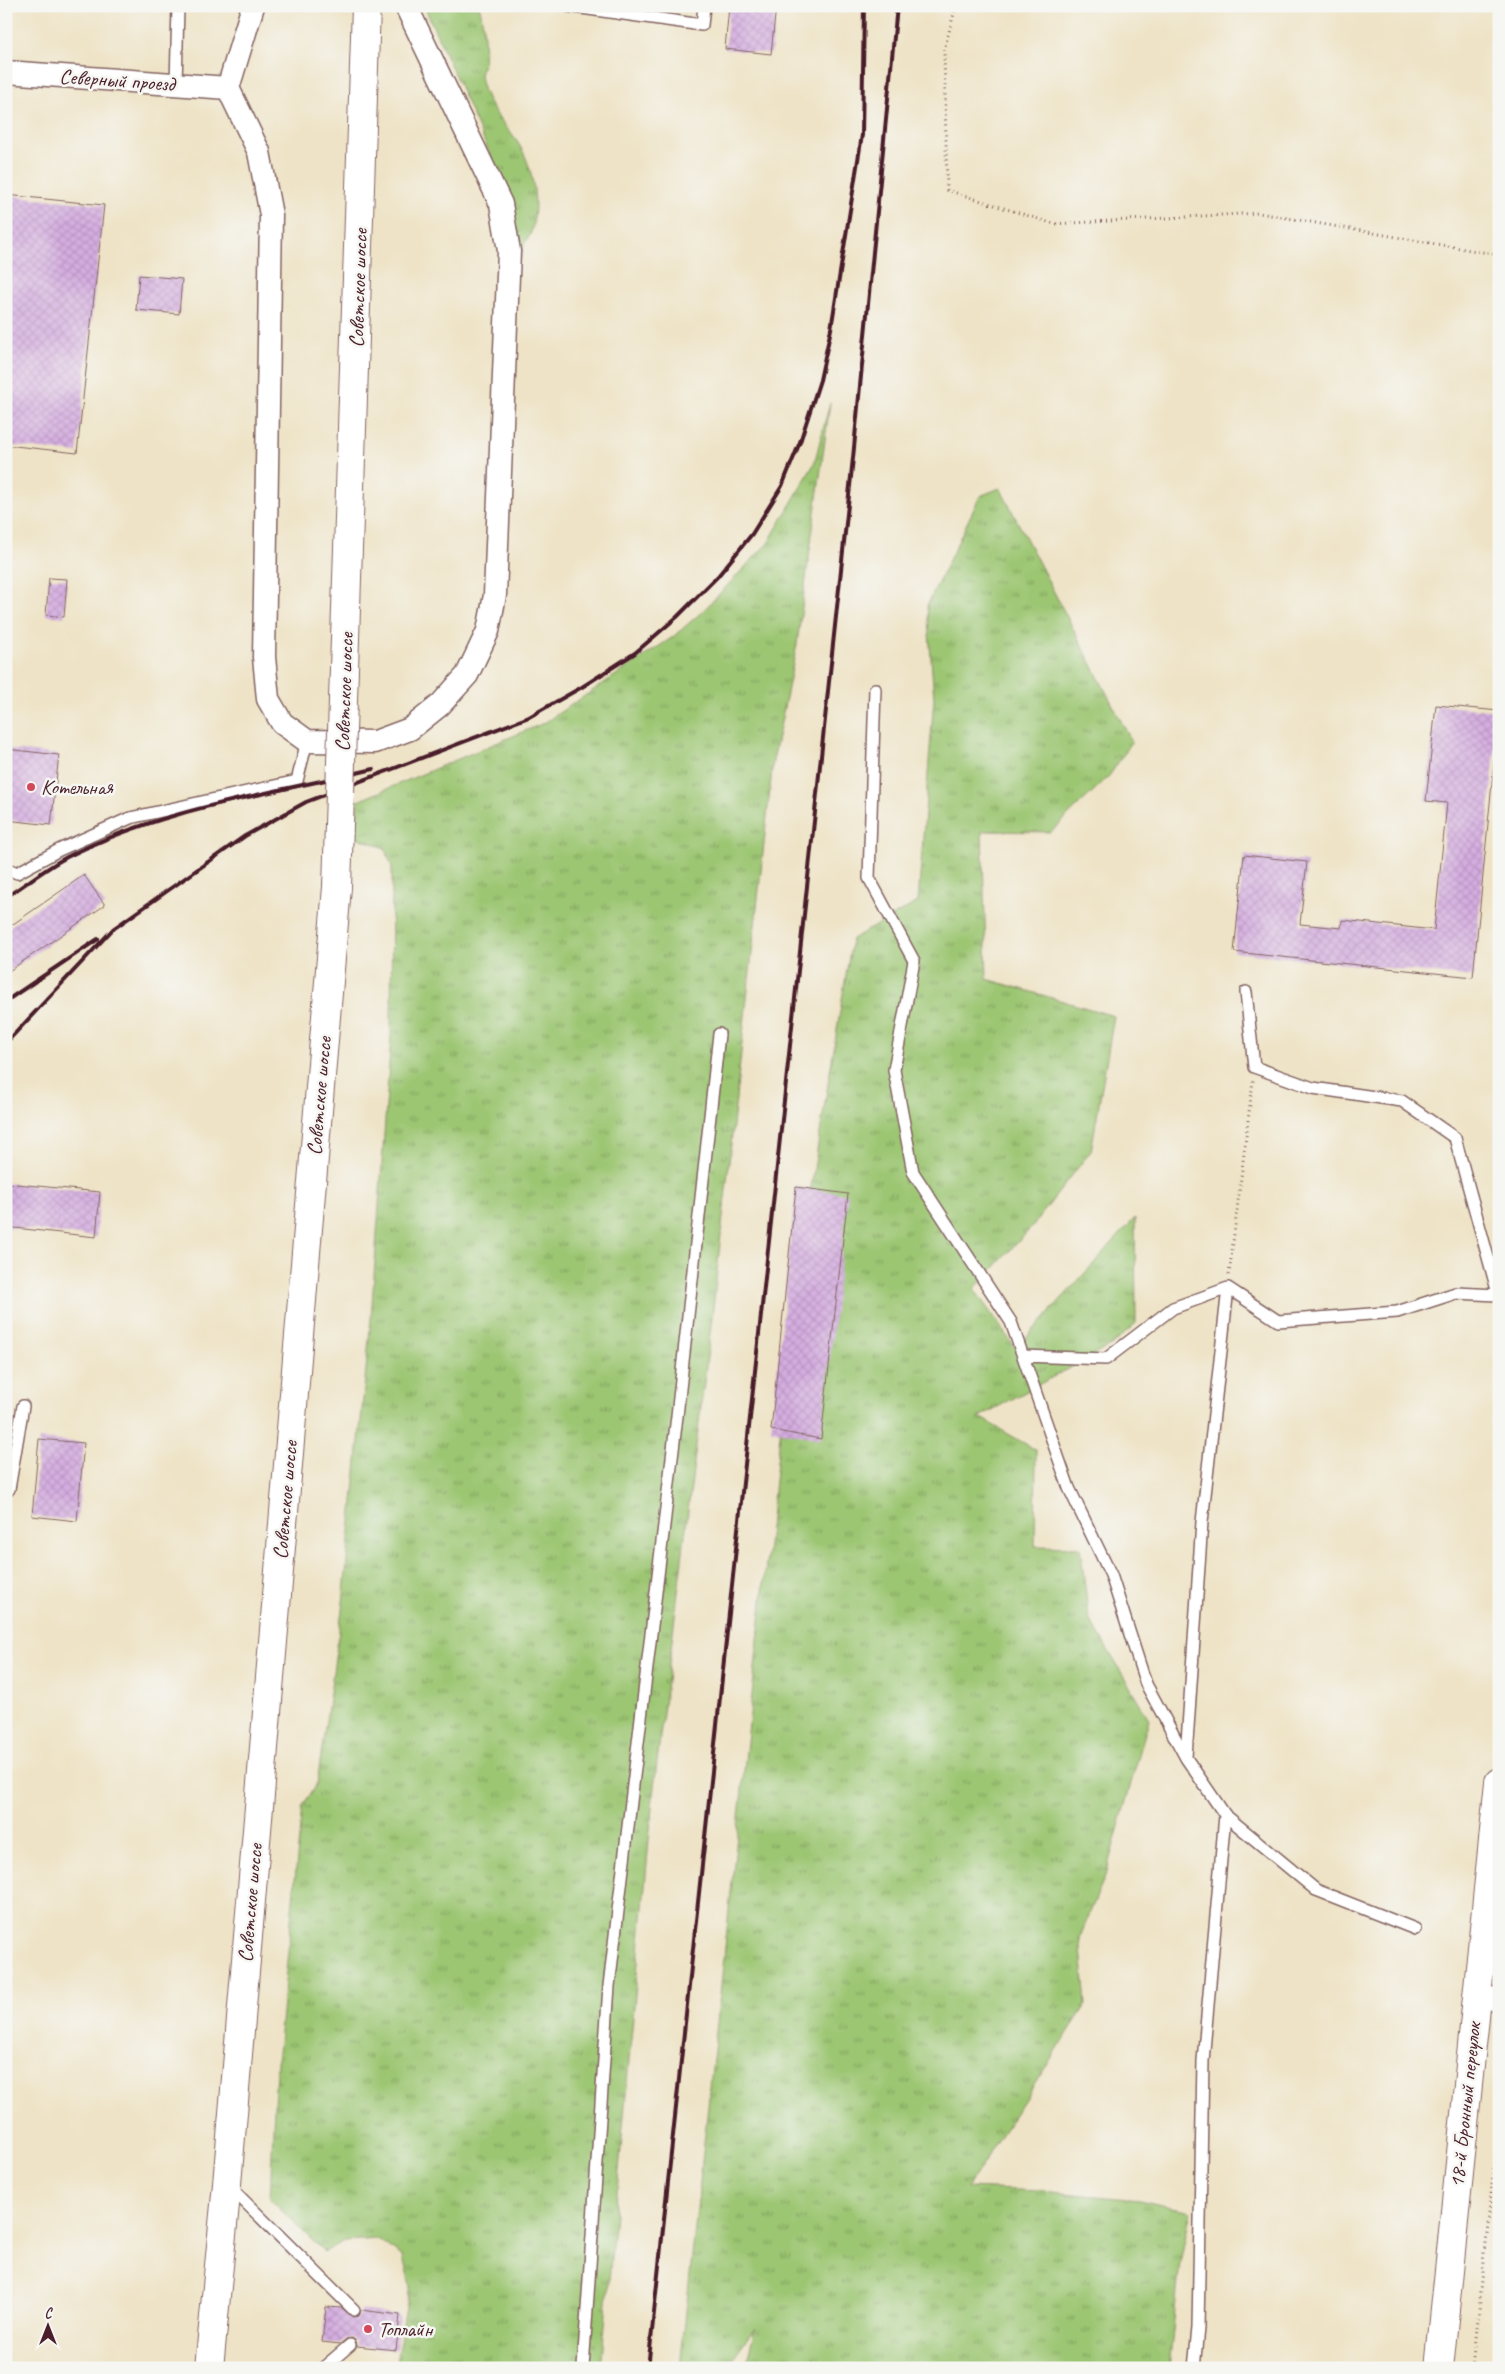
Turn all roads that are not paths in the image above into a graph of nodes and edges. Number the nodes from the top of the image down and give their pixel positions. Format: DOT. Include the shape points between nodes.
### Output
graph roads {
  1 [pos="178,6"];
  2 [pos="253,6"];
  3 [pos="366,6"];
  4 [pos="406,6"];
  5 [pos="567,6"];
  6 [pos="704,6"];
  7 [pos="6,72"];
  8 [pos="176,85"];
  9 [pos="228,88"];
  10 [pos="876,689"];
  11 [pos="307,741"];
  12 [pos="6,868"];
  13 [pos="1246,992"];
  14 [pos="719,1034"];
  15 [pos="1228,1288"];
  16 [pos="1498,1296"];
  17 [pos="1022,1356"];
  18 [pos="23,1406"];
  19 [pos="6,1492"];
  20 [pos="1186,1758"];
  21 [pos="1499,1782"];
  22 [pos="1225,1815"];
  23 [pos="1415,1929"];
  24 [pos="1487,1998"];
  25 [pos="226,2184"];
  26 [pos="354,2310"];
  27 [pos="350,2345"];
  28 [pos="209,2368"];
  29 [pos="323,2368"];
  30 [pos="583,2368"];
  31 [pos="1194,2368"];
  32 [pos="1439,2368"];
  1 -- 8 [label="lane"];
  2 -- 9 [label="street"];
  3 -- 25 [label="main road, Советское шоссе, bridge" via="337,887"];
  4 -- 11 [label="street" via="501,204 509,252 495,595 488,631 467,674 440,705 410,730 375,742"];
  5 -- 6 [label="lane" via="702,25"];
  7 -- 8 [label="street, Северный проезд"];
  8 -- 9 [label="street, Северный проезд"];
  9 -- 11 [label="street" via="259,152 271,215 264,657 268,699 282,723"];
  10 -- 17 [label="lane" via="869,878 914,961 894,1070 913,1172 1011,1322"];
  11 -- 12 [label="lane" via="298,781 130,818 17,873"];
  13 -- 16 [label="lane" via="1254,1067 1313,1088 1402,1101 1455,1138"];
  14 -- 30 [label="lane" via="609,1986"];
  15 -- 16 [label="lane" via="1278,1321 1397,1312 1456,1293"];
  15 -- 17 [label="lane" via="1173,1308 1106,1359"];
  15 -- 20 [label="lane" via="1202,1522"];
  17 -- 20 [label="lane" via="1069,1488 1111,1575 1146,1684"];
  18 -- 19 [label="lane"];
  20 -- 22 [label="lane"];
  21 -- 24 [label="main road, 18-й Бронный переулок"];
  22 -- 23 [label="lane" via="1316,1890"];
  22 -- 31 [label="lane" via="1203,2061 1198,2328"];
  24 -- 32 [label="main road, 18-й Бронный переулок"];
  25 -- 26 [label="lane"];
  25 -- 28 [label="main road, Советское шоссе"];
  27 -- 29 [label="lane"];
}
